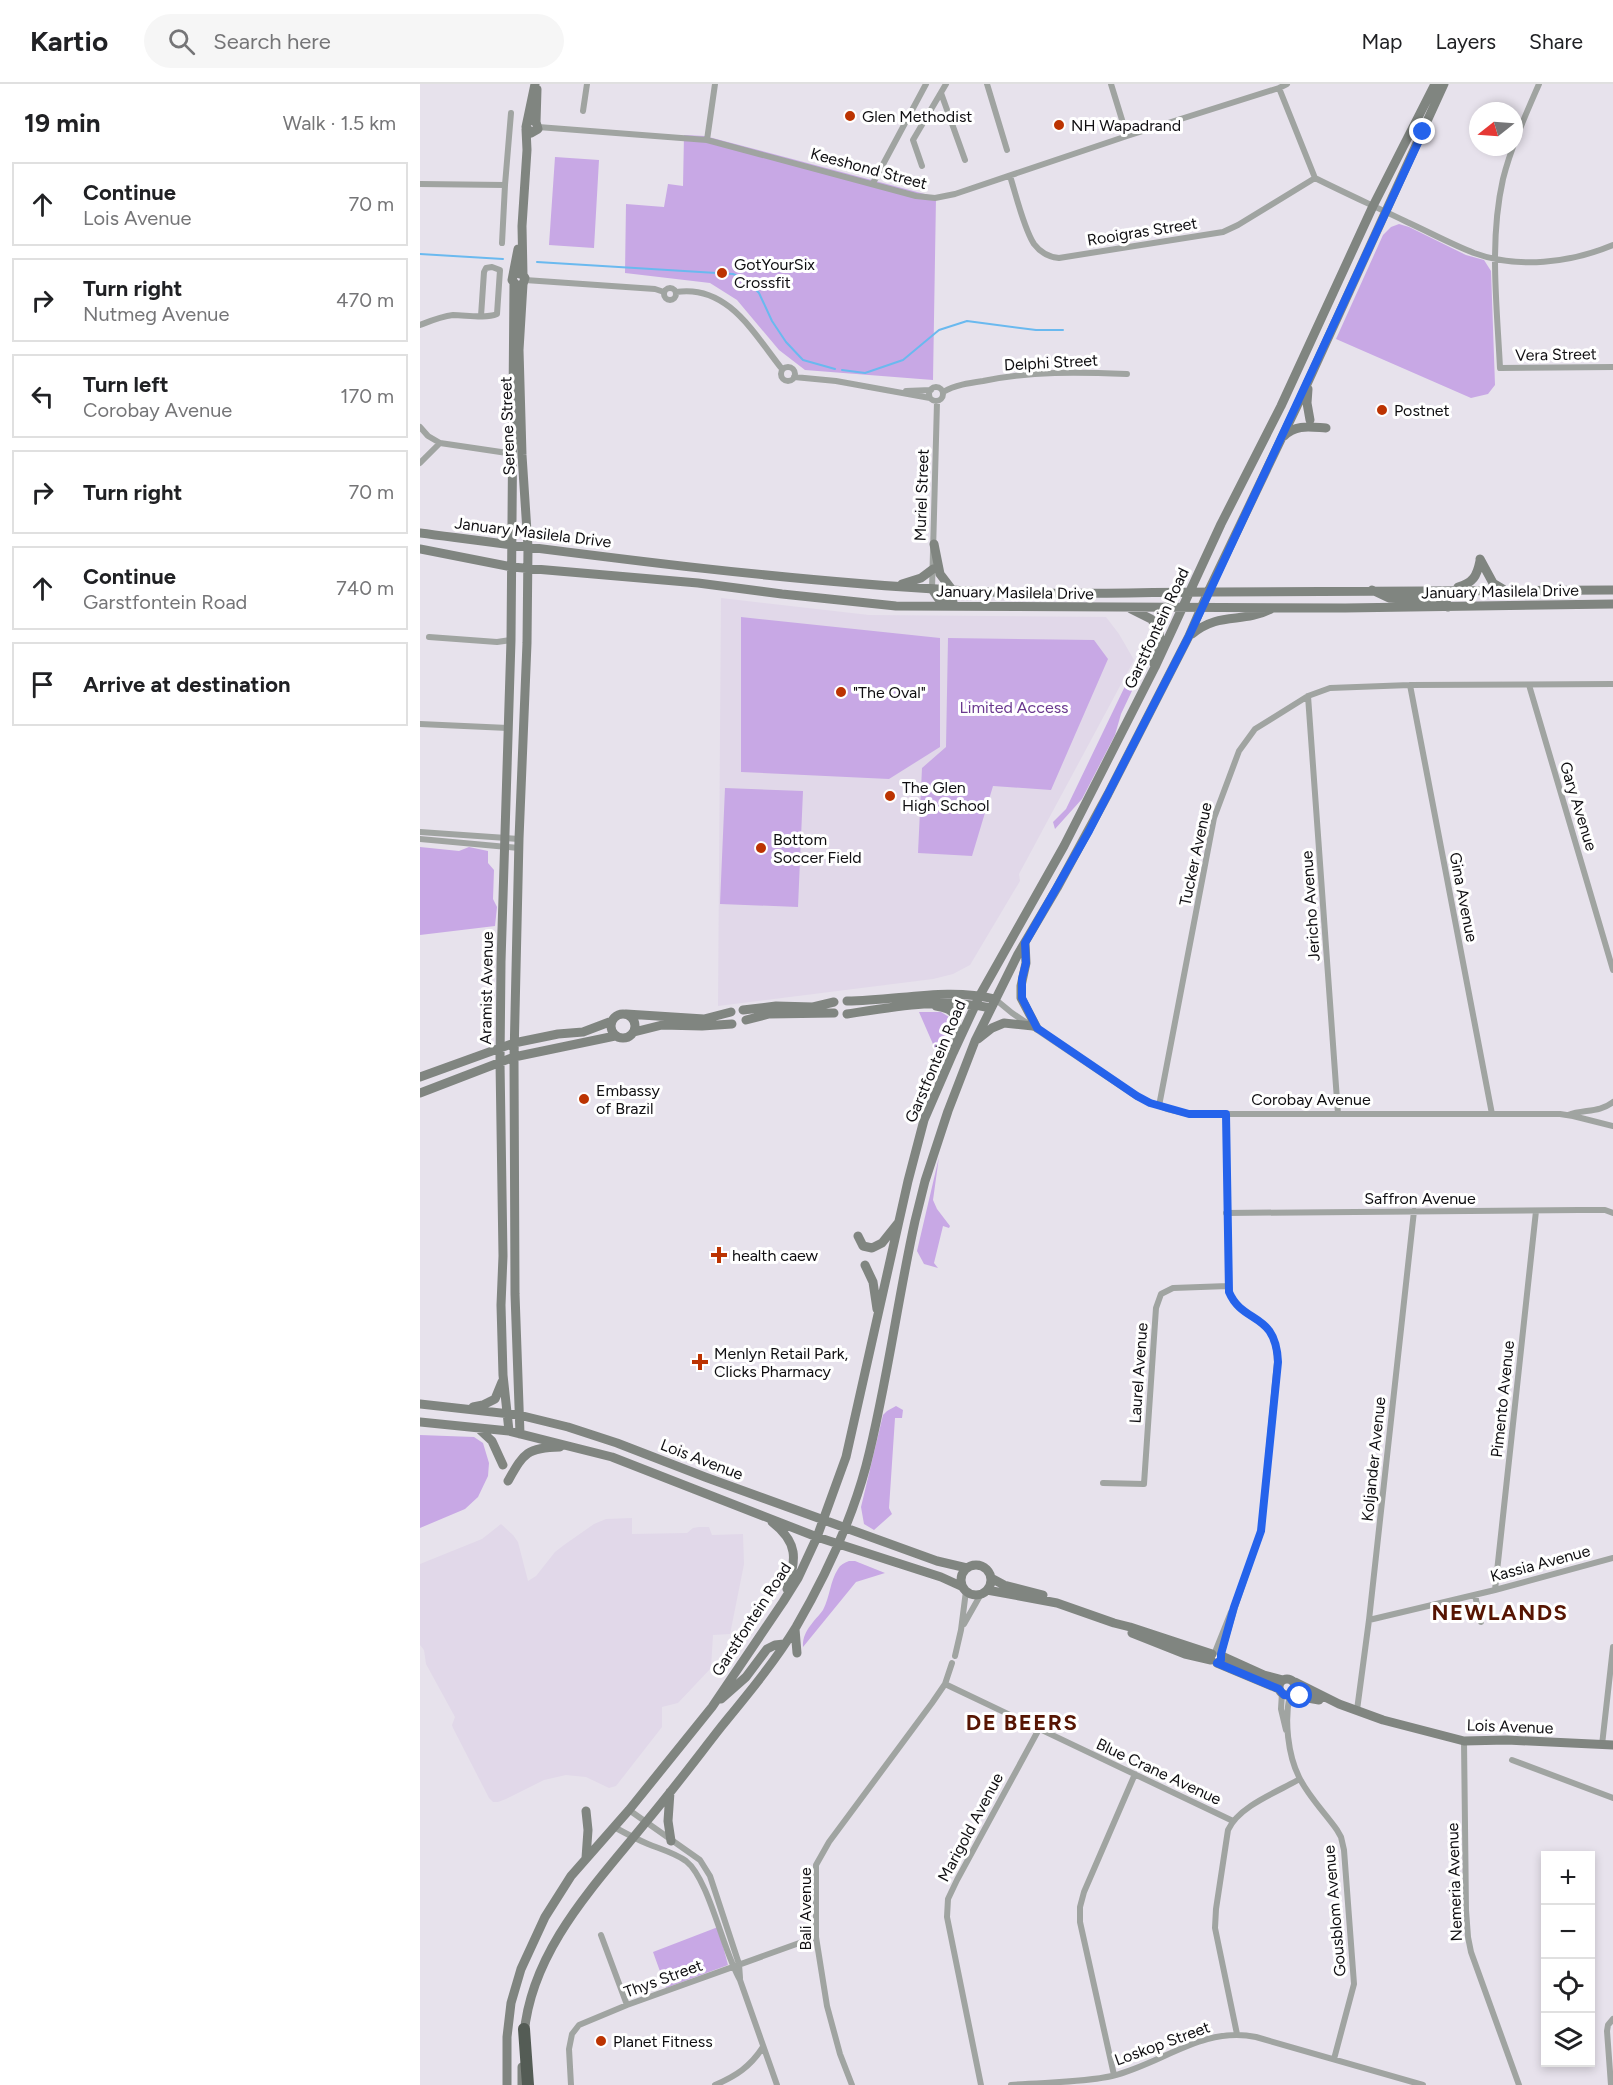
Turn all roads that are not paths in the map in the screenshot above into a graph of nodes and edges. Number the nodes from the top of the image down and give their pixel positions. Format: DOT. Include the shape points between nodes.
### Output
graph roads {
  1 [pos="536,84"];
  2 [pos="586,84"];
  3 [pos="715,84"];
  4 [pos="926,84"];
  5 [pos="946,84"];
  6 [pos="987,84"];
  7 [pos="1111,84"];
  8 [pos="1287,84"];
  9 [pos="1435,84"];
  10 [pos="1444,84"];
  11 [pos="1539,84"];
  12 [pos="1279,88"];
  13 [pos="941,93"];
  14 [pos="583,111"];
  15 [pos="511,113"];
  16 [pos="533,126"];
  17 [pos="1127,136"];
  18 [pos="707,140"];
  19 [pos="1007,150"];
  20 [pos="965,160"];
  21 [pos="922,166"];
  22 [pos="1010,176"];
  23 [pos="1315,178"];
  24 [pos="873,183"];
  25 [pos="420,184"];
  26 [pos="505,185"];
  27 [pos="1373,206"];
  28 [pos="1386,212"];
  29 [pos="502,243"];
  30 [pos="1613,244"];
  31 [pos="1495,259"];
  32 [pos="519,279"];
  33 [pos="481,316"];
  34 [pos="420,326"];
  35 [pos="1613,367"];
  36 [pos="782,369"];
  37 [pos="1126,374"];
  38 [pos="794,377"];
  39 [pos="1310,378"];
  40 [pos="931,390"];
  41 [pos="897,391"];
  42 [pos="943,392"];
  43 [pos="934,400"];
  44 [pos="1310,420"];
  45 [pos="420,427"];
  46 [pos="1326,428"];
  47 [pos="1280,441"];
  48 [pos="440,443"];
  49 [pos="517,454"];
  50 [pos="420,463"];
  51 [pos="420,533"];
  52 [pos="934,544"];
  53 [pos="511,545"];
  54 [pos="528,547"];
  55 [pos="420,549"];
  56 [pos="512,567"];
  57 [pos="528,568"];
  58 [pos="933,569"];
  59 [pos="894,587"];
  60 [pos="932,589"];
  61 [pos="1372,590"];
  62 [pos="1431,590"];
  63 [pos="1481,590"];
  64 [pos="1613,590"];
  65 [pos="953,591"];
  66 [pos="1511,591"];
  67 [pos="1189,592"];
  68 [pos="1208,592"];
  69 [pos="1613,603"];
  70 [pos="1516,605"];
  71 [pos="991,607"];
  72 [pos="1182,607"];
  73 [pos="1202,607"];
  74 [pos="1273,607"];
  75 [pos="1448,607"];
  76 [pos="1129,608"];
  77 [pos="1189,636"];
  78 [pos="429,638"];
  79 [pos="511,640"];
  80 [pos="1155,667"];
  81 [pos="1529,684"];
  82 [pos="1613,684"];
  83 [pos="1410,685"];
  84 [pos="1308,696"];
  85 [pos="420,724"];
  86 [pos="508,728"];
  87 [pos="420,832"];
  88 [pos="420,839"];
  89 [pos="504,842"];
  90 [pos="519,844"];
  91 [pos="1025,943"];
  92 [pos="1613,970"];
  93 [pos="980,995"];
  94 [pos="847,1000"];
  95 [pos="834,1002"];
  96 [pos="923,1003"];
  97 [pos="993,1003"];
  98 [pos="975,1005"];
  99 [pos="743,1010"];
  100 [pos="731,1012"];
  101 [pos="834,1013"];
  102 [pos="626,1014"];
  103 [pos="847,1014"];
  104 [pos="746,1020"];
  105 [pos="612,1021"];
  106 [pos="732,1024"];
  107 [pos="1035,1027"];
  108 [pos="634,1032"];
  109 [pos="615,1036"];
  110 [pos="975,1041"];
  111 [pos="514,1043"];
  112 [pos="501,1048"];
  113 [pos="952,1053"];
  114 [pos="514,1057"];
  115 [pos="500,1062"];
  116 [pos="420,1077"];
  117 [pos="420,1093"];
  118 [pos="1613,1102"];
  119 [pos="1159,1106"];
  120 [pos="1226,1114"];
  121 [pos="1338,1114"];
  122 [pos="1492,1114"];
  123 [pos="1568,1115"];
  124 [pos="1613,1126"];
  125 [pos="1414,1211"];
  126 [pos="1536,1211"];
  127 [pos="1226,1213"];
  128 [pos="1613,1213"];
  129 [pos="899,1221"];
  130 [pos="858,1236"];
  131 [pos="865,1265"];
  132 [pos="1228,1286"];
  133 [pos="878,1315"];
  134 [pos="503,1375"];
  135 [pos="420,1404"];
  136 [pos="465,1409"];
  137 [pos="508,1414"];
  138 [pos="519,1415"];
  139 [pos="420,1422"];
  140 [pos="477,1428"];
  141 [pos="509,1431"];
  142 [pos="520,1434"];
  143 [pos="574,1446"];
  144 [pos="503,1464"];
  145 [pos="508,1481"];
  146 [pos="1103,1483"];
  147 [pos="765,1516"];
  148 [pos="823,1519"];
  149 [pos="845,1527"];
  150 [pos="817,1537"];
  151 [pos="838,1544"];
  152 [pos="1613,1558"];
  153 [pos="968,1568"];
  154 [pos="991,1578"];
  155 [pos="965,1589"];
  156 [pos="1494,1590"];
  157 [pos="984,1592"];
  158 [pos="1027,1594"];
  159 [pos="1475,1595"];
  160 [pos="783,1602"];
  161 [pos="1369,1620"];
  162 [pos="1481,1622"];
  163 [pos="795,1629"];
  164 [pos="962,1630"];
  165 [pos="784,1644"];
  166 [pos="1613,1647"];
  167 [pos="797,1653"];
  168 [pos="1216,1657"];
  169 [pos="1283,1680"];
  170 [pos="1295,1682"];
  171 [pos="945,1684"];
  172 [pos="1286,1693"];
  173 [pos="1339,1704"];
  174 [pos="712,1707"];
  175 [pos="1357,1710"];
  176 [pos="1039,1729"];
  177 [pos="1464,1741"];
  178 [pos="1602,1745"];
  179 [pos="1613,1745"];
  180 [pos="1512,1760"];
  181 [pos="1135,1774"];
  182 [pos="1300,1779"];
  183 [pos="670,1792"];
  184 [pos="1613,1798"];
  185 [pos="629,1810"];
  186 [pos="586,1811"];
  187 [pos="1233,1821"];
  188 [pos="646,1822"];
  189 [pos="614,1827"];
  190 [pos="633,1838"];
  191 [pos="671,1841"];
  192 [pos="586,1858"];
  193 [pos="601,1935"];
  194 [pos="816,1937"];
  195 [pos="736,1965"];
  196 [pos="627,2005"];
  197 [pos="1613,2019"];
  198 [pos="524,2029"];
  199 [pos="1237,2034"];
  200 [pos="763,2048"];
  201 [pos="1334,2059"];
  202 [pos="1114,2075"];
  203 [pos="507,2085"];
  204 [pos="522,2085"];
  205 [pos="528,2085"];
  206 [pos="571,2085"];
  207 [pos="715,2085"];
  208 [pos="777,2085"];
  209 [pos="852,2085"];
  210 [pos="981,2085"];
  211 [pos="1011,2085"];
  212 [pos="1422,2085"];
  213 [pos="1519,2085"];
  214 [pos="1611,2085"];
  1 -- 16 [label="main road, Serene Street"];
  2 -- 14 [label="street"];
  3 -- 18 [label="street"];
  4 -- 24 [label="street"];
  5 -- 13 [label="street"];
  6 -- 19 [label="street"];
  7 -- 17 [label="street"];
  8 -- 12 [label="street, Keeshond Street"];
  9 -- 27 [label="main road, Garstfontein Road"];
  10 -- 28 [label="main road, Garstfontein Road"];
  11 -- 31 [label="street" via="1505,172"];
  12 -- 17 [label="street, Keeshond Street"];
  12 -- 23 [label="street"];
  13 -- 20 [label="street"];
  13 -- 21 [label="street" via="913,140"];
  15 -- 26 [label="street"];
  16 -- 18 [label="street, Keeshond Street"];
  16 -- 32 [label="main road, Serene Street" via="527,150"];
  17 -- 22 [label="street, Keeshond Street"];
  18 -- 24 [label="street, Keeshond Street"];
  22 -- 23 [label="street, Rooigras Street" via="1033,242 1048,255 1059,258 1223,232"];
  22 -- 24 [label="street, Keeshond Street" via="934,198"];
  23 -- 27 [label="street"];
  25 -- 26 [label="street"];
  26 -- 29 [label="street"];
  27 -- 28 [label="street"];
  27 -- 67 [label="main road, Garstfontein Road" via="1281,406"];
  28 -- 31 [label="street"];
  28 -- 39 [label="main road, Garstfontein Road"];
  30 -- 31 [label="street" via="1562,260"];
  31 -- 35 [label="street, Vera Street" via="1500,368"];
  32 -- 36 [label="street" via="643,288 664,292 665,298 671,300 676,292 707,294 732,307"];
  32 -- 49 [label="main road, Serene Street"];
  33 -- 33 [label="street" via="484,272 486,268 496,268 500,270 497,314"];
  33 -- 34 [label="street" via="450,315"];
  36 -- 38 [label="street" via="792,368"];
  36 -- 38 [label="street" via="783,380"];
  37 -- 42 [label="street, Delphi Street" via="1024,374 960,385"];
  38 -- 41 [label="street"];
  39 -- 44 [label="main road"];
  39 -- 47 [label="main road, Garstfontein Road"];
  40 -- 41 [label="street"];
  40 -- 42 [label="street" via="938,388"];
  40 -- 43 [label="street, Muriel Street"];
  41 -- 43 [label="street"];
  42 -- 43 [label="street" via="942,398"];
  43 -- 52 [label="street, Muriel Street"];
  45 -- 48 [label="street"];
  46 -- 47 [label="main road" via="1300,427"];
  47 -- 68 [label="main road, Garstfontein Road"];
  48 -- 49 [label="street"];
  48 -- 50 [label="street"];
  49 -- 53 [label="main road, Serene Street"];
  49 -- 54 [label="main road, Serene Street"];
  51 -- 53 [label="main road, January Masilela Drive"];
  52 -- 58 [label="street, Muriel Street"];
  52 -- 65 [label="main road" via="940,574"];
  53 -- 54 [label="main road, January Masilela Drive"];
  53 -- 56 [label="main road, Aramist Avenue"];
  54 -- 57 [label="main road, Serene Street"];
  54 -- 59 [label="main road, January Masilela Drive"];
  55 -- 56 [label="main road, January Masilela Drive"];
  56 -- 57 [label="main road, January Masilela Drive"];
  56 -- 79 [label="main road, Aramist Avenue"];
  57 -- 71 [label="main road, January Masilela Drive" via="885,605"];
  57 -- 90 [label="main road, Aramist Avenue"];
  58 -- 59 [label="main road" via="921,578"];
  58 -- 60 [label="street, Muriel Street"];
  59 -- 60 [label="main road, January Masilela Drive"];
  60 -- 65 [label="main road, January Masilela Drive"];
  60 -- 71 [label="main road" via="941,600"];
  61 -- 62 [label="main road, January Masilela Drive"];
  61 -- 68 [label="main road, January Masilela Drive"];
  61 -- 75 [label="main road" via="1389,598 1443,600"];
  62 -- 63 [label="main road, January Masilela Drive"];
  62 -- 66 [label="main road" via="1469,583 1476,577 1480,560 1493,582"];
  63 -- 66 [label="main road, January Masilela Drive"];
  63 -- 70 [label="main road" via="1493,600"];
  64 -- 66 [label="main road, January Masilela Drive"];
  65 -- 67 [label="main road, January Masilela Drive"];
  67 -- 68 [label="main road, January Masilela Drive"];
  67 -- 72 [label="main road, Garstfontein Road"];
  68 -- 73 [label="main road, Garstfontein Road"];
  69 -- 70 [label="main road, January Masilela Drive"];
  70 -- 75 [label="main road, January Masilela Drive"];
  71 -- 76 [label="main road, January Masilela Drive"];
  72 -- 73 [label="main road, January Masilela Drive"];
  72 -- 76 [label="main road, January Masilela Drive"];
  72 -- 80 [label="main road, Garstfontein Road"];
  73 -- 74 [label="main road, January Masilela Drive"];
  73 -- 77 [label="main road, Garstfontein Road"];
  74 -- 75 [label="main road, January Masilela Drive"];
  74 -- 77 [label="main road" via="1257,615 1208,622"];
  76 -- 80 [label="main road" via="1158,627 1160,639 1152,656"];
  77 -- 91 [label="main road, Garstfontein Road" via="1104,803"];
  78 -- 79 [label="street"];
  79 -- 86 [label="main road, Aramist Avenue"];
  80 -- 93 [label="main road, Garstfontein Road" via="1064,846"];
  81 -- 82 [label="street, Tucker Avenue"];
  81 -- 83 [label="street, Tucker Avenue"];
  81 -- 92 [label="street, Gary Avenue"];
  83 -- 84 [label="street, Tucker Avenue" via="1336,687"];
  83 -- 122 [label="street, Gina Avenue"];
  84 -- 119 [label="street, Tucker Avenue" via="1250,735 1239,751 1219,801"];
  84 -- 121 [label="street, Jericho Avenue"];
  85 -- 86 [label="street"];
  86 -- 89 [label="main road, Aramist Avenue"];
  87 -- 89 [label="street"];
  88 -- 89 [label="street"];
  89 -- 90 [label="street"];
  89 -- 112 [label="main road, Aramist Avenue"];
  90 -- 111 [label="main road, Aramist Avenue"];
  91 -- 97 [label="main road, Garstfontein Road"];
  91 -- 107 [label="main road" via="1022,998"];
  93 -- 94 [label="main road, Corobay Avenue" via="946,993"];
  93 -- 97 [label="main road, Corobay Avenue"];
  93 -- 98 [label="main road, Garstfontein Road"];
  94 -- 95 [label="main road, Corobay Avenue"];
  94 -- 103 [label="main road"];
  95 -- 99 [label="main road, Corobay Avenue"];
  95 -- 101 [label="main road"];
  96 -- 98 [label="main road, Corobay Avenue"];
  96 -- 103 [label="main road, Corobay Avenue"];
  96 -- 113 [label="main road" via="954,1014 957,1022"];
  97 -- 98 [label="main road, Corobay Avenue"];
  97 -- 107 [label="street, Corobay Avenue"];
  97 -- 110 [label="main road, Garstfontein Road"];
  98 -- 113 [label="main road, Garstfontein Road"];
  99 -- 100 [label="main road, Corobay Avenue" via="735,1008"];
  99 -- 104 [label="main road"];
  100 -- 102 [label="main road, Corobay Avenue" via="704,1019"];
  100 -- 106 [label="main road"];
  101 -- 103 [label="main road, Corobay Avenue"];
  101 -- 104 [label="main road, Corobay Avenue" via="769,1014"];
  102 -- 105 [label="main road"];
  102 -- 108 [label="main road" via="634,1022"];
  104 -- 106 [label="main road, Corobay Avenue" via="739,1026"];
  105 -- 109 [label="main road"];
  105 -- 111 [label="main road" via="583,1032"];
  106 -- 108 [label="main road, Corobay Avenue" via="662,1025"];
  107 -- 110 [label="main road" via="1004,1023"];
  107 -- 119 [label="street, Corobay Avenue" via="1137,1096"];
  108 -- 109 [label="main road, Corobay Avenue" via="625,1039"];
  109 -- 114 [label="main road, Corobay Avenue"];
  110 -- 149 [label="main road, Garstfontein Road" via="925,1181 866,1466"];
  111 -- 112 [label="main road"];
  111 -- 114 [label="main road, Aramist Avenue"];
  112 -- 115 [label="main road, Aramist Avenue"];
  112 -- 116 [label="main road"];
  113 -- 129 [label="main road, Garstfontein Road" via="924,1120"];
  114 -- 115 [label="main road, Corobay Avenue"];
  114 -- 138 [label="main road, Aramist Avenue"];
  115 -- 117 [label="main road, Corobay Avenue"];
  115 -- 134 [label="main road, Aramist Avenue"];
  118 -- 123 [label="street, Corobay Avenue" via="1601,1110"];
  119 -- 120 [label="street, Corobay Avenue" via="1189,1114"];
  120 -- 121 [label="street, Corobay Avenue"];
  120 -- 127 [label="street"];
  121 -- 122 [label="street, Corobay Avenue"];
  122 -- 123 [label="street, Corobay Avenue"];
  123 -- 124 [label="street, Corobay Avenue"];
  125 -- 126 [label="street, Saffron Avenue"];
  125 -- 127 [label="street, Saffron Avenue"];
  125 -- 161 [label="street, Koljander Avenue"];
  126 -- 128 [label="street, Saffron Avenue"];
  126 -- 156 [label="street, Pimento Avenue"];
  127 -- 132 [label="street"];
  129 -- 130 [label="main road" via="882,1243 872,1248 863,1246"];
  129 -- 133 [label="main road, Garstfontein Road"];
  131 -- 133 [label="main road" via="873,1282"];
  132 -- 146 [label="street, Laurel Avenue" via="1173,1288 1161,1294 1156,1308 1144,1484"];
  132 -- 168 [label="street" via="1234,1302 1271,1332 1278,1362 1261,1531"];
  133 -- 148 [label="main road, Garstfontein Road" via="846,1457"];
  134 -- 136 [label="main road" via="495,1399"];
  134 -- 137 [label="main road, Aramist Avenue"];
  135 -- 136 [label="main road, Lois Avenue"];
  136 -- 137 [label="main road, Lois Avenue"];
  137 -- 138 [label="main road, Lois Avenue"];
  137 -- 141 [label="main road, Aramist Avenue"];
  138 -- 142 [label="main road, Aramist Avenue"];
  138 -- 148 [label="main road, Lois Avenue" via="617,1443"];
  139 -- 140 [label="main road, Lois Avenue"];
  140 -- 141 [label="main road, Lois Avenue"];
  140 -- 144 [label="main road" via="495,1445"];
  141 -- 142 [label="main road, Lois Avenue"];
  142 -- 143 [label="main road, Lois Avenue"];
  143 -- 145 [label="main road" via="531,1451 521,1459"];
  143 -- 147 [label="main road, Lois Avenue" via="644,1468"];
  147 -- 150 [label="main road, Lois Avenue"];
  147 -- 160 [label="main road" via="786,1534 793,1549 795,1561"];
  148 -- 149 [label="main road, Lois Avenue"];
  148 -- 150 [label="main road, Garstfontein Road"];
  149 -- 151 [label="main road, Garstfontein Road"];
  149 -- 153 [label="main road, Lois Avenue" via="937,1561"];
  150 -- 151 [label="main road, Lois Avenue"];
  150 -- 160 [label="main road, Garstfontein Road"];
  151 -- 155 [label="main road, Lois Avenue" via="941,1577"];
  151 -- 163 [label="main road, Garstfontein Road"];
  152 -- 156 [label="street, Kassia Avenue"];
  153 -- 154 [label="main road" via="984,1567"];
  153 -- 155 [label="main road" via="961,1579"];
  154 -- 157 [label="main road"];
  154 -- 158 [label="main road, Lois Avenue"];
  155 -- 157 [label="main road" via="973,1594"];
  155 -- 164 [label="street, Bali Avenue"];
  156 -- 159 [label="street, Kassia Avenue"];
  157 -- 158 [label="main road, Lois Avenue"];
  157 -- 164 [label="street, Bali Avenue"];
  158 -- 168 [label="main road, Lois Avenue" via="1044,1596 1170,1649"];
  159 -- 161 [label="street, Kassia Avenue"];
  159 -- 162 [label="street, Kassia Avenue"];
  160 -- 174 [label="main road, Garstfontein Road"];
  161 -- 175 [label="street, Koljander Avenue"];
  163 -- 165 [label="main road, Garstfontein Road"];
  163 -- 167 [label="main road"];
  164 -- 171 [label="street, Bali Avenue"];
  165 -- 174 [label="main road" via="767,1649 746,1677"];
  165 -- 183 [label="main road, Garstfontein Road"];
  166 -- 178 [label="street"];
  168 -- 169 [label="main road, Lois Avenue"];
  168 -- 172 [label="main road, Lois Avenue"];
  169 -- 170 [label="main road"];
  169 -- 172 [label="main road" via="1280,1684"];
  170 -- 172 [label="main road" via="1296,1689"];
  170 -- 173 [label="main road, Lois Avenue"];
  171 -- 176 [label="street, Blue Crane Avenue"];
  171 -- 194 [label="street, Bali Avenue" via="820,1854 816,1873"];
  172 -- 173 [label="main road, Lois Avenue"];
  172 -- 182 [label="street, Gousblom Avenue" via="1289,1736"];
  173 -- 175 [label="main road, Lois Avenue"];
  174 -- 185 [label="main road, Garstfontein Road"];
  175 -- 177 [label="main road, Lois Avenue"];
  176 -- 181 [label="street, Blue Crane Avenue"];
  176 -- 210 [label="street, Marigold Avenue" via="948,1899 947,1917"];
  177 -- 178 [label="main road, Lois Avenue"];
  177 -- 213 [label="street, Nemeria Avenue" via="1468,1937"];
  178 -- 179 [label="main road, Lois Avenue"];
  180 -- 184 [label="street"];
  181 -- 187 [label="street, Blue Crane Avenue"];
  181 -- 202 [label="street" via="1080,1907"];
  182 -- 187 [label="street"];
  182 -- 201 [label="street, Gousblom Avenue" via="1337,1830 1344,1850 1354,1984"];
  183 -- 188 [label="main road, Garstfontein Road"];
  183 -- 191 [label="main road"];
  185 -- 188 [label="street"];
  185 -- 189 [label="main road, Garstfontein Road"];
  186 -- 192 [label="main road"];
  187 -- 199 [label="street" via="1228,1830 1215,1928"];
  188 -- 190 [label="main road, Garstfontein Road"];
  188 -- 191 [label="street"];
  189 -- 190 [label="street"];
  189 -- 192 [label="main road, Garstfontein Road"];
  190 -- 195 [label="street" via="682,1858 694,1869"];
  190 -- 198 [label="main road, Garstfontein Road" via="579,1904 548,1953"];
  191 -- 195 [label="street" via="700,1860 710,1876"];
  192 -- 203 [label="main road, Garstfontein Road" via="555,1898 521,1969 511,2003"];
  193 -- 196 [label="street"];
  194 -- 195 [label="street, Thys Street"];
  194 -- 209 [label="street, Bali Avenue" via="829,2014"];
  195 -- 196 [label="street, Thys Street"];
  195 -- 200 [label="street"];
  196 -- 206 [label="street, Thys Street" via="579,2025 572,2034"];
  197 -- 214 [label="street" via="1607,2031"];
  198 -- 204 [label="main road, Garstfontein Road"];
  198 -- 205 [label="highway"];
  199 -- 201 [label="street, Loskop Street"];
  199 -- 202 [label="street, Loskop Street" via="1198,2041"];
  200 -- 207 [label="street" via="738,2075"];
  200 -- 208 [label="street"];
  201 -- 212 [label="street, Loskop Street"];
  202 -- 211 [label="street, Loskop Street"];
}
